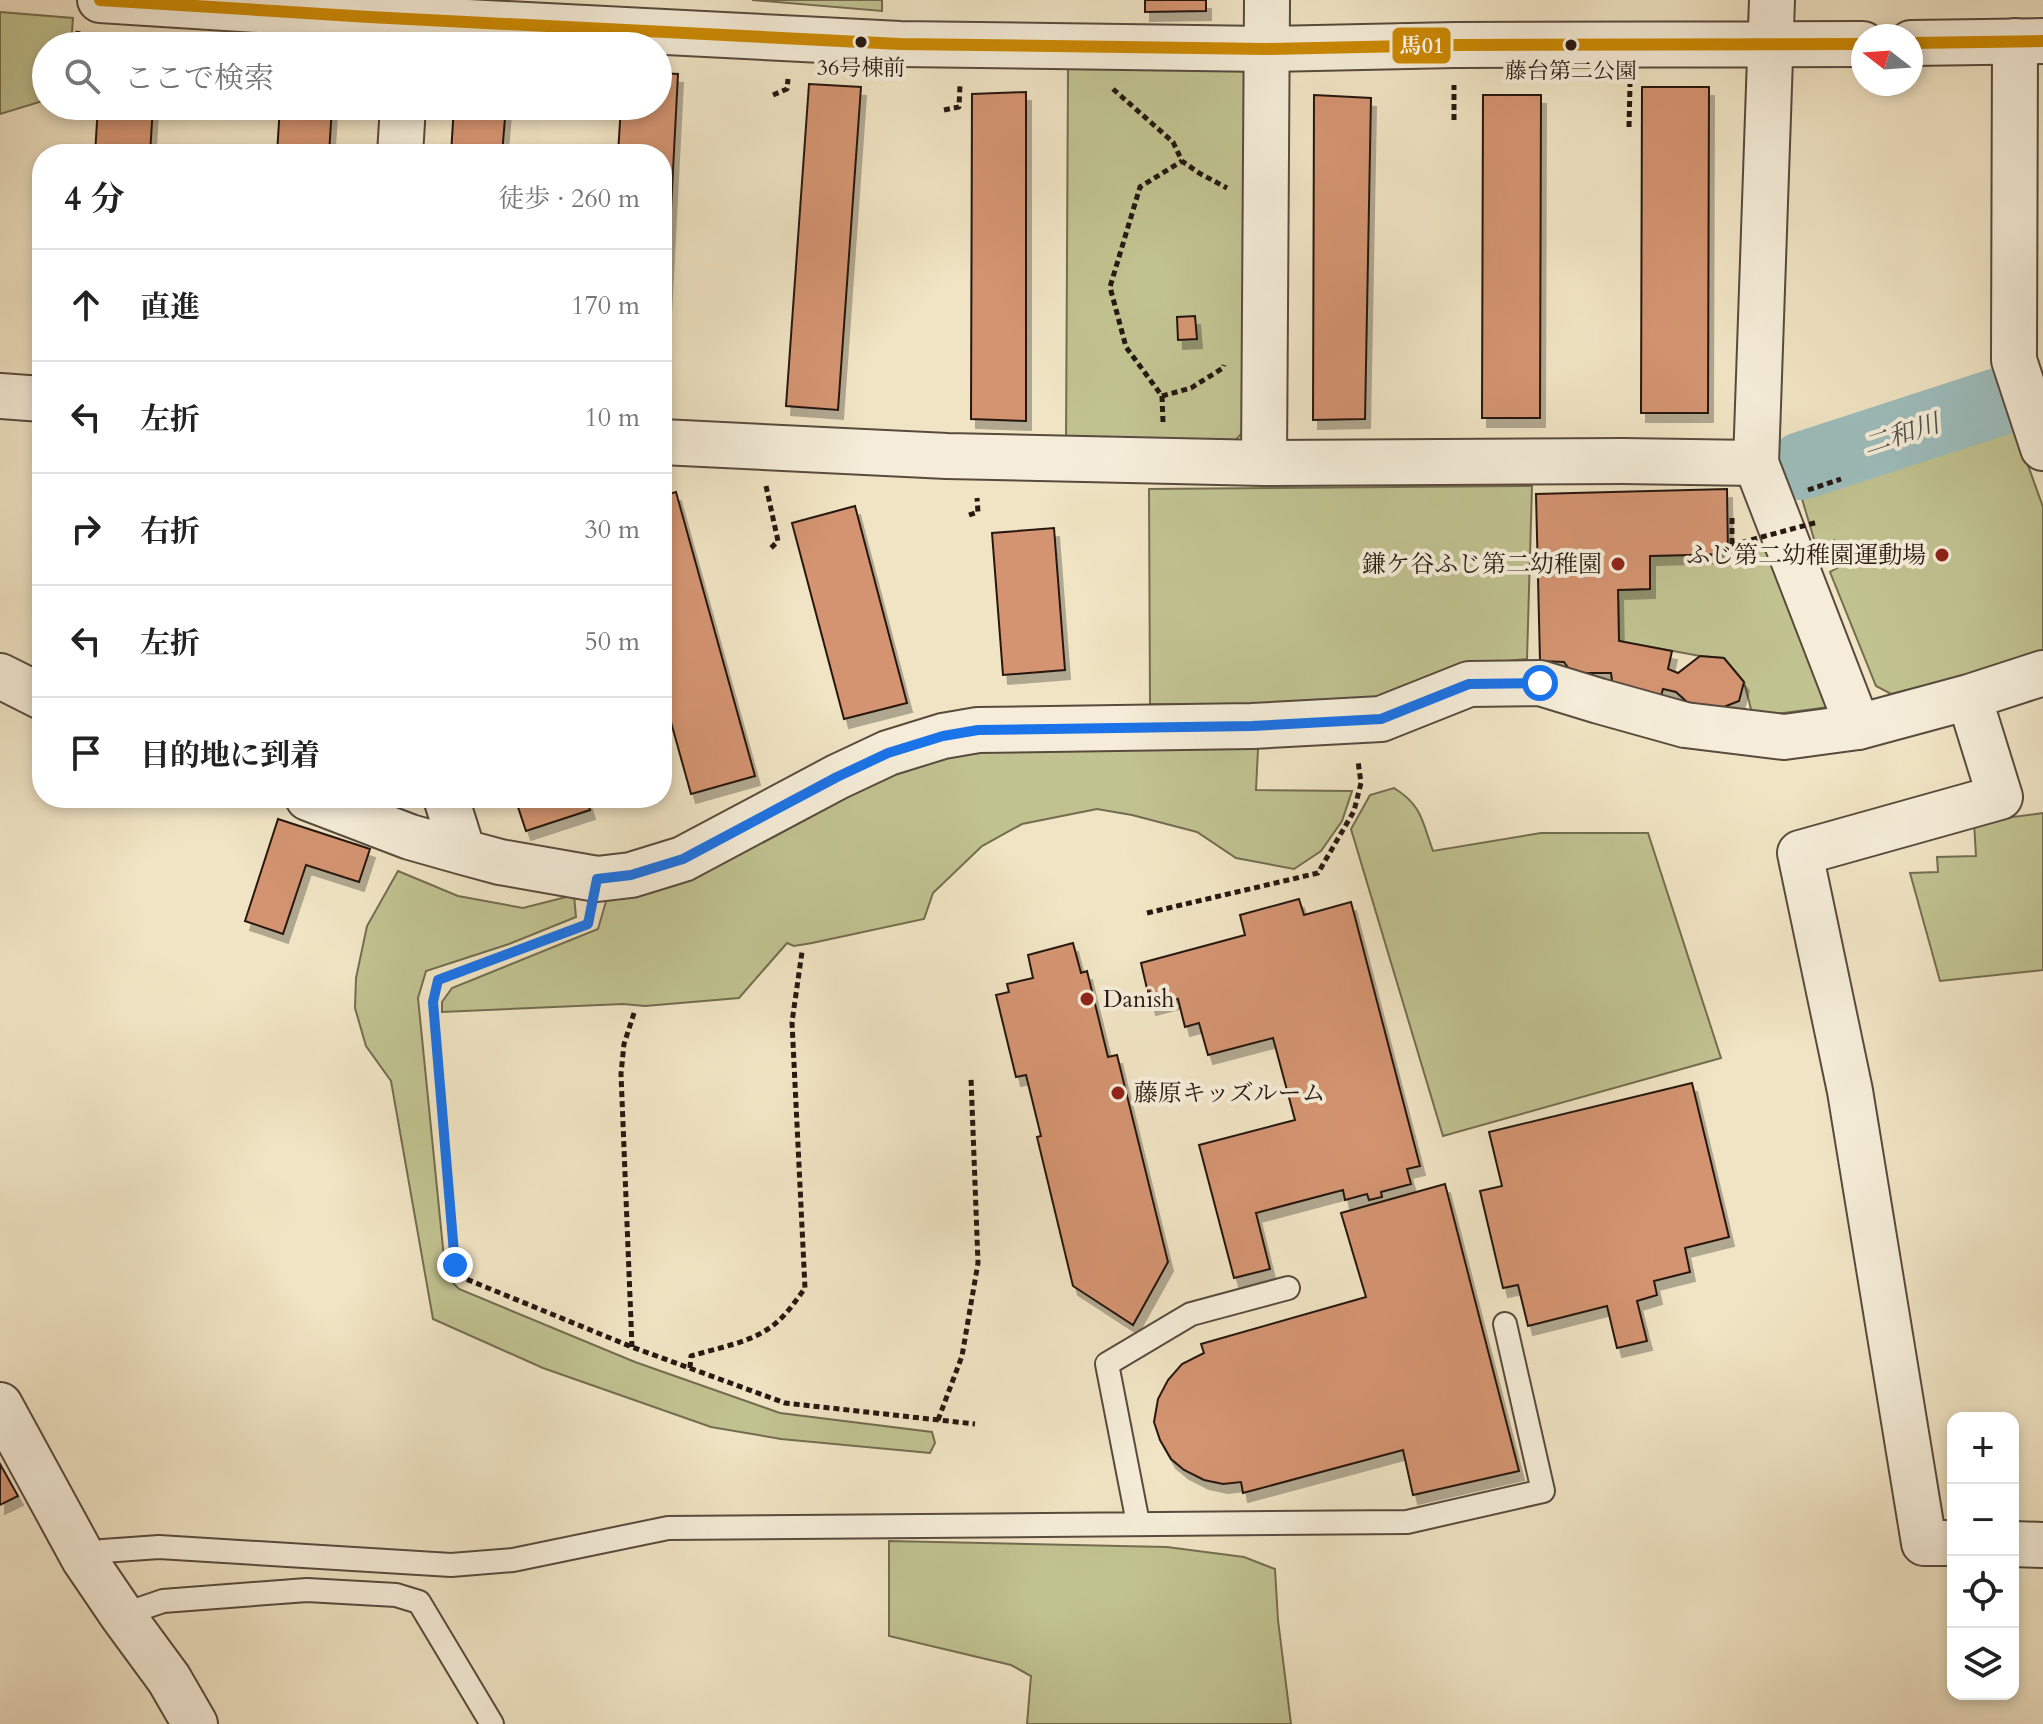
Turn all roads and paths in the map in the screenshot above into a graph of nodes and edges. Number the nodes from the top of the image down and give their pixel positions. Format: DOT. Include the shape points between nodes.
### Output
graph roads {
  1 [pos="100,0"];
  2 [pos="1267,0"];
  3 [pos="1772,0"];
  4 [pos="409,22"];
  5 [pos="632,32"];
  6 [pos="672,34"];
  7 [pos="2029,41"];
  8 [pos="1923,43"];
  9 [pos="1851,44"];
  10 [pos="1771,46"];
  11 [pos="1266,49"];
  12 [pos="1112,88"];
  13 [pos="402,120"];
  14 [pos="401,144"];
  15 [pos="1182,161"];
  16 [pos="1238,194"];
  17 [pos="1229,355"];
  18 [pos="0,396"];
  19 [pos="1162,396"];
  20 [pos="32,398"];
  21 [pos="2036,429"];
  22 [pos="1164,431"];
  23 [pos="672,443"];
  24 [pos="754,448"];
  25 [pos="1264,463"];
  26 [pos="1756,463"];
  27 [pos="1841,479"];
  28 [pos="1812,501"];
  29 [pos="1815,511"];
  30 [pos="1732,545"];
  31 [pos="770,549"];
  32 [pos="2043,673"];
  33 [pos="0,676"];
  34 [pos="32,692"];
  35 [pos="1969,697"];
  36 [pos="1354,721"];
  37 [pos="1858,727"];
  38 [pos="334,808"];
  39 [pos="449,808"];
  40 [pos="463,852"];
  41 [pos="597,879"];
  42 [pos="1147,913"];
  43 [pos="802,952"];
  44 [pos="635,1010"];
  45 [pos="971,1077"];
  46 [pos="1288,1288"];
  47 [pos="1505,1324"];
  48 [pos="632,1347"];
  49 [pos="690,1368"];
  50 [pos="0,1405"];
  51 [pos="938,1420"];
  52 [pos="975,1424"];
  53 [pos="1138,1523"];
  54 [pos="1947,1543"];
  55 [pos="2019,1544"];
  56 [pos="2043,1545"];
  57 [pos="84,1559"];
  58 [pos="122,1615"];
  59 [pos="195,1724"];
  60 [pos="492,1724"];
  1 -- 4 [label="street"];
  2 -- 11 [label="street"];
  3 -- 10 [label="street"];
  4 -- 5 [label="street"];
  6 -- 11 [label="street" via="900,44"];
  7 -- 8 [label="street"];
  7 -- 21 [label="street" via="2014,360"];
  9 -- 10 [label="street"];
  10 -- 11 [label="street"];
  10 -- 26 [label="street"];
  11 -- 25 [label="street"];
  12 -- 15 [label="path" via="1173,142"];
  13 -- 14 [label="street"];
  15 -- 16 [label="path"];
  15 -- 19 [label="path" via="1140,187 1110,287 1126,347"];
  17 -- 19 [label="path" via="1223,368 1191,388"];
  18 -- 20 [label="street"];
  19 -- 22 [label="path"];
  23 -- 24 [label="street"];
  24 -- 25 [label="street"];
  24 -- 31 [label="path" via="778,541"];
  25 -- 26 [label="street"];
  26 -- 37 [label="street"];
  27 -- 28 [label="path" via="1808,490"];
  29 -- 30 [label="path, bridge" via="1818,522"];
  32 -- 35 [label="street"];
  33 -- 34 [label="street"];
  35 -- 37 [label="street"];
  35 -- 54 [label="street" via="2000,797 1800,853 1850,1091 1924,1543"];
  36 -- 37 [label="street" via="1381,719 1469,684 1540,683 1685,725 1784,737"];
  36 -- 41 [label="street" via="978,730 943,736 849,771 683,859"];
  36 -- 42 [label="path" via="1361,783 1354,811 1318,873"];
  38 -- 40 [label="street"];
  39 -- 40 [label="street"];
  40 -- 41 [label="street"];
  41 -- 48 [label="path" via="588,924 438,980 433,1002 458,1272"];
  43 -- 49 [label="path" via="792,1022 805,1288 769,1328 691,1356"];
  44 -- 48 [label="path" via="621,1074"];
  45 -- 51 [label="path" via="978,1263 962,1356"];
  46 -- 53 [label="lane" via="1191,1314 1107,1364"];
  47 -- 53 [label="lane" via="1543,1491 1407,1522"];
  48 -- 49 [label="path"];
  49 -- 51 [label="path" via="785,1403"];
  50 -- 57 [label="street"];
  51 -- 52 [label="path"];
  53 -- 57 [label="lane" via="668,1528 513,1560 451,1565 159,1547 103,1551"];
  55 -- 56 [label="street"];
  57 -- 58 [label="street"];
  58 -- 59 [label="street"];
  58 -- 60 [label="lane" via="163,1601 307,1590 396,1595 419,1602"];
}
